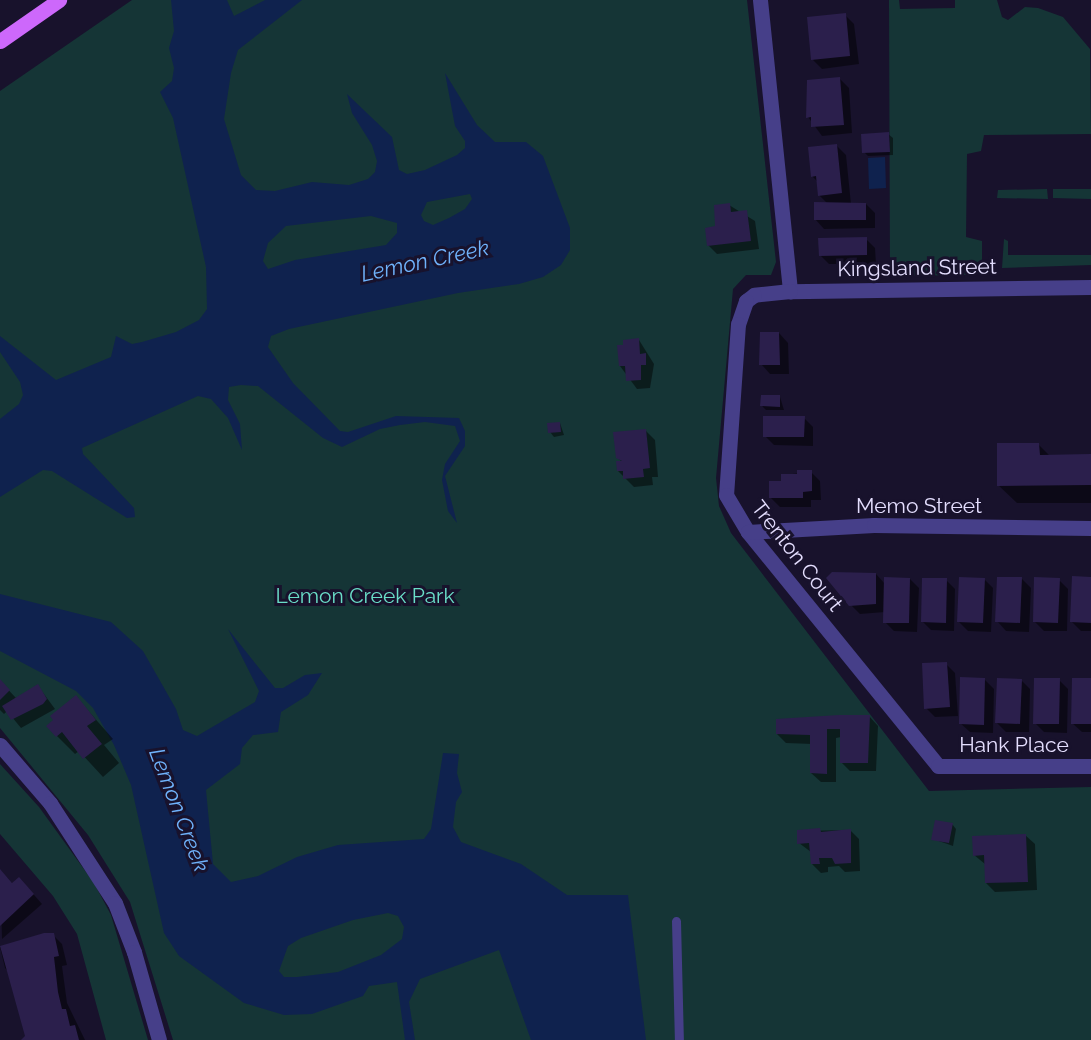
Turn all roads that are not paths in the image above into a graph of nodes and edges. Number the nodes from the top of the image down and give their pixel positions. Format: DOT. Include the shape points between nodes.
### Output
graph roads {
  1 [pos="58,0"];
  2 [pos="760,0"];
  3 [pos="0,41"];
  4 [pos="1091,287"];
  5 [pos="790,291"];
  6 [pos="746,301"];
  7 [pos="1091,528"];
  8 [pos="748,532"];
  9 [pos="0,745"];
  10 [pos="938,766"];
  11 [pos="1091,766"];
  12 [pos="676,921"];
  13 [pos="159,1040"];
  14 [pos="680,1040"];
  1 -- 3 [label="main road"];
  2 -- 5 [label="street"];
  4 -- 5 [label="street, Kingsland Street"];
  5 -- 6 [label="street, Kingsland Street" via="766,291"];
  6 -- 8 [label="street, Trenton Court" via="738,324 726,495"];
  7 -- 8 [label="street, Memo Street" via="874,525"];
  8 -- 10 [label="street, Trenton Court"];
  9 -- 13 [label="street" via="50,803 114,903 134,952"];
  10 -- 11 [label="street, Hank Place"];
  12 -- 14 [label="lane"];
}
